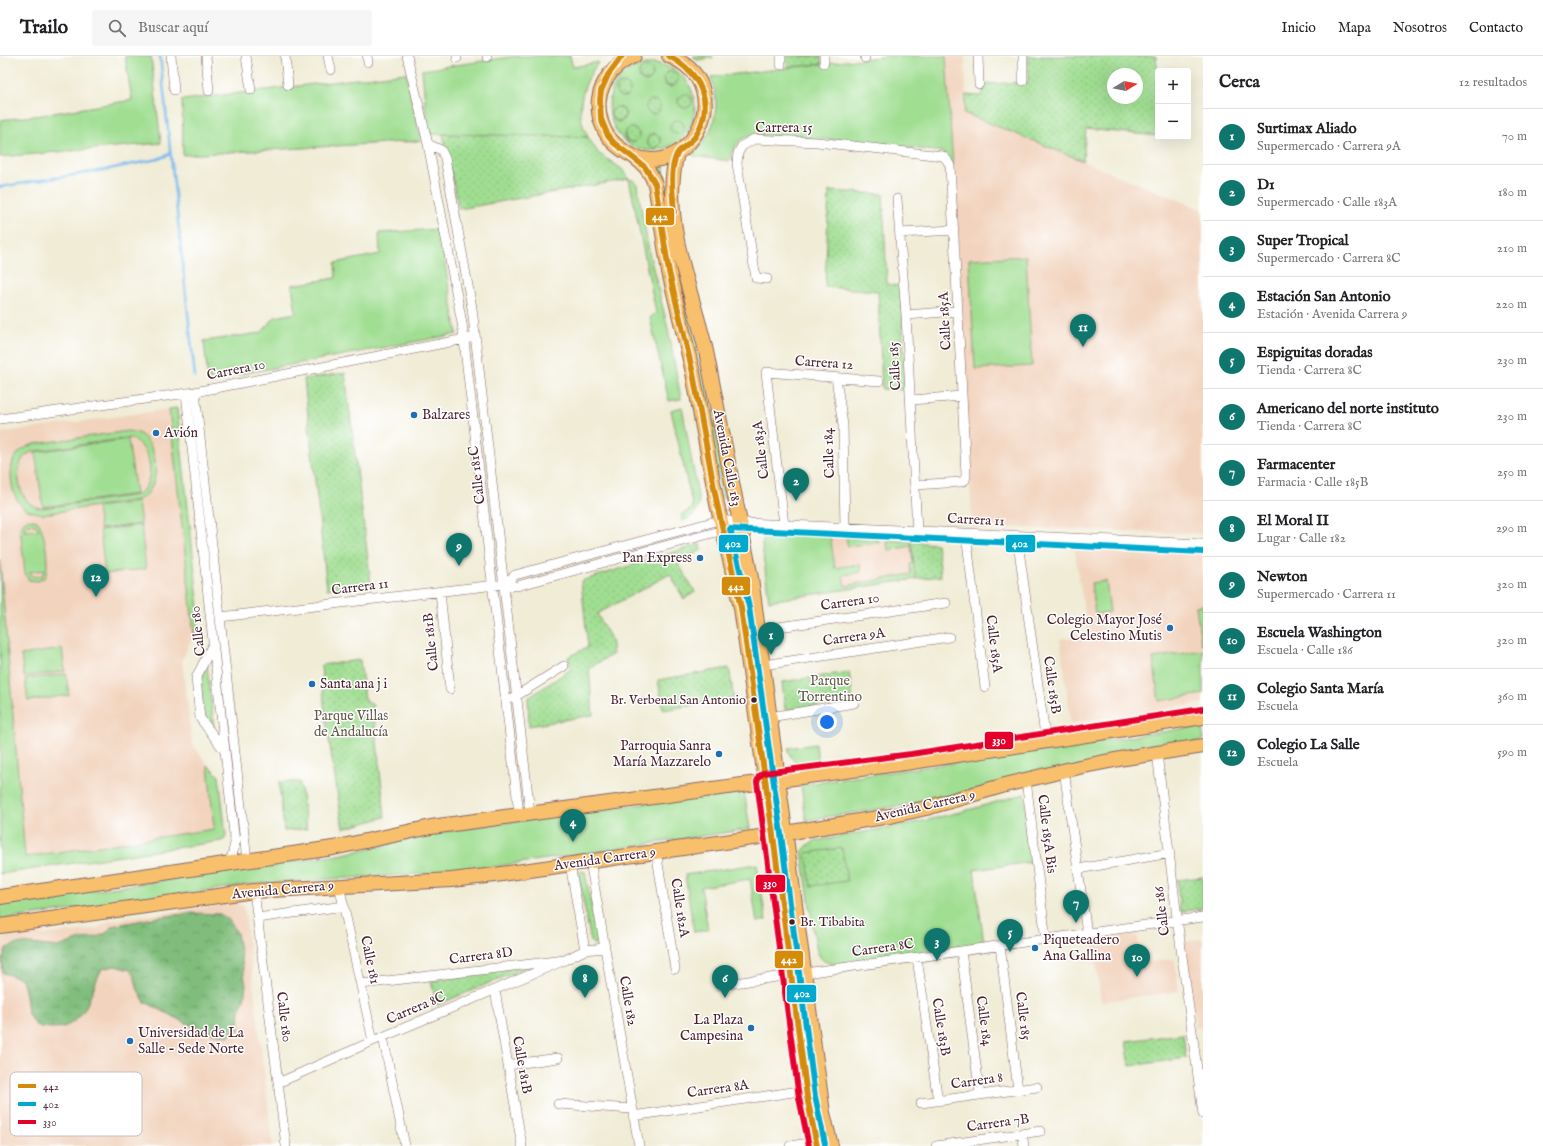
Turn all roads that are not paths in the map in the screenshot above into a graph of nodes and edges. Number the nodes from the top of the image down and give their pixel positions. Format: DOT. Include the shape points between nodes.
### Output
graph roads {
  1 [pos="171,56"];
  2 [pos="206,56"];
  3 [pos="246,56"];
  4 [pos="285,56"];
  5 [pos="328,56"];
  6 [pos="407,56"];
  7 [pos="622,56"];
  8 [pos="634,56"];
  9 [pos="669,56"];
  10 [pos="978,56"];
  11 [pos="1023,56"];
  12 [pos="613,69"];
  13 [pos="331,70"];
  14 [pos="1023,81"];
  15 [pos="979,84"];
  16 [pos="288,85"];
  17 [pos="174,90"];
  18 [pos="251,90"];
  19 [pos="209,91"];
  20 [pos="428,144"];
  21 [pos="677,153"];
  22 [pos="633,156"];
  23 [pos="947,160"];
  24 [pos="897,199"];
  25 [pos="954,230"];
  26 [pos="900,233"];
  27 [pos="767,279"];
  28 [pos="958,311"];
  29 [pos="906,315"];
  30 [pos="475,337"];
  31 [pos="464,339"];
  32 [pos="766,372"];
  33 [pos="836,378"];
  34 [pos="879,381"];
  35 [pos="195,392"];
  36 [pos="186,393"];
  37 [pos="962,396"];
  38 [pos="911,400"];
  39 [pos="0,419"];
  40 [pos="915,485"];
  41 [pos="743,524"];
  42 [pos="721,525"];
  43 [pos="784,525"];
  44 [pos="845,527"];
  45 [pos="917,531"];
  46 [pos="966,534"];
  47 [pos="1017,536"];
  48 [pos="1203,544"];
  49 [pos="504,584"];
  50 [pos="493,586"];
  51 [pos="440,592"];
  52 [pos="946,603"];
  53 [pos="220,617"];
  54 [pos="758,630"];
  55 [pos="949,637"];
  56 [pos="213,644"];
  57 [pos="763,665"];
  58 [pos="564,666"];
  59 [pos="985,687"];
  60 [pos="450,689"];
  61 [pos="516,695"];
  62 [pos="506,702"];
  63 [pos="854,703"];
  64 [pos="770,717"];
  65 [pos="1203,717"];
  66 [pos="1046,742"];
  67 [pos="1203,746"];
  68 [pos="225,751"];
  69 [pos="1157,753"];
  70 [pos="1064,770"];
  71 [pos="772,780"];
  72 [pos="1026,780"];
  73 [pos="525,814"];
  74 [pos="779,834"];
  75 [pos="656,851"];
  76 [pos="1170,853"];
  77 [pos="247,861"];
  78 [pos="590,861"];
  79 [pos="227,864"];
  80 [pos="570,864"];
  81 [pos="1078,869"];
  82 [pos="339,885"];
  83 [pos="254,890"];
  84 [pos="0,897"];
  85 [pos="344,906"];
  86 [pos="1203,917"];
  87 [pos="257,918"];
  88 [pos="1177,922"];
  89 [pos="0,926"];
  90 [pos="1087,934"];
  91 [pos="1046,940"];
  92 [pos="1000,946"];
  93 [pos="604,948"];
  94 [pos="585,950"];
  95 [pos="960,952"];
  96 [pos="917,958"];
  97 [pos="565,960"];
  98 [pos="675,969"];
  99 [pos="798,974"];
  100 [pos="361,984"];
  101 [pos="720,985"];
  102 [pos="495,990"];
  103 [pos="383,1037"];
  104 [pos="372,1041"];
  105 [pos="558,1058"];
  106 [pos="1200,1062"];
  107 [pos="508,1065"];
  108 [pos="278,1083"];
  109 [pos="1037,1087"];
  110 [pos="806,1090"];
  111 [pos="1018,1090"];
  112 [pos="980,1095"];
  113 [pos="938,1101"];
  114 [pos="921,1103"];
  115 [pos="558,1104"];
  116 [pos="633,1112"];
  117 [pos="1203,1114"];
  118 [pos="1041,1131"];
  119 [pos="1022,1133"];
  120 [pos="987,1142"];
  121 [pos="816,1144"];
  122 [pos="951,1145"];
  123 [pos="286,1146"];
  124 [pos="405,1146"];
  125 [pos="522,1146"];
  126 [pos="639,1146"];
  127 [pos="790,1146"];
  128 [pos="831,1146"];
  129 [pos="936,1146"];
  130 [pos="1024,1146"];
  1 -- 17 [label="street"];
  2 -- 19 [label="street"];
  3 -- 18 [label="street"];
  4 -- 16 [label="street"];
  5 -- 13 [label="street"];
  6 -- 20 [label="street, Calle 181C"];
  7 -- 12 [label="main road"];
  8 -- 12 [label="main road"];
  9 -- 21 [label="main road" via="688,67 696,76 704,100 703,119 696,136"];
  10 -- 15 [label="street"];
  11 -- 14 [label="street"];
  12 -- 22 [label="main road, Avenida Calle 183" via="601,89 601,121 613,142"];
  20 -- 30 [label="street, Calle 181C" via="441,150 444,158"];
  20 -- 31 [label="street, Calle 181C"];
  21 -- 22 [label="main road" via="660,159"];
  21 -- 41 [label="main road, Avenida Calle 183" via="672,188 681,263 705,345"];
  22 -- 42 [label="main road, Avenida Calle 183" via="652,174 655,184 668,265 693,373"];
  23 -- 25 [label="street, Calle 185A" via="950,166"];
  23 -- 27 [label="street, Carrera 15" via="943,156 817,142 754,140 742,146 737,164 756,278"];
  24 -- 26 [label="street, Calle 185"];
  25 -- 26 [label="street"];
  25 -- 28 [label="street, Calle 185A"];
  26 -- 29 [label="street, Calle 185"];
  28 -- 29 [label="street"];
  28 -- 37 [label="street, Calle 185A"];
  29 -- 38 [label="street, Calle 185"];
  30 -- 31 [label="street, Carrera 10"];
  30 -- 49 [label="street, Calle 181C"];
  31 -- 35 [label="street, Carrera 10"];
  31 -- 50 [label="street, Calle 181C"];
  32 -- 33 [label="street, Carrera 12"];
  32 -- 43 [label="street, Calle 183A"];
  33 -- 34 [label="street, Carrera 12"];
  33 -- 44 [label="street, Calle 184" via="842,424"];
  35 -- 36 [label="street, Carrera 10"];
  35 -- 53 [label="street, Calle 180"];
  36 -- 39 [label="street, Carrera 10"];
  36 -- 56 [label="street, Calle 180"];
  37 -- 38 [label="street"];
  37 -- 40 [label="street, Calle 185A" via="965,480"];
  38 -- 40 [label="street, Calle 185"];
  40 -- 45 [label="street, Calle 185"];
  41 -- 42 [label="street, Carrera 11"];
  41 -- 43 [label="street, Carrera 11"];
  41 -- 54 [label="main road, Avenida Calle 183"];
  42 -- 49 [label="street, Carrera 11" via="517,586"];
  42 -- 71 [label="main road, Avenida Calle 183" via="741,608"];
  43 -- 44 [label="street, Carrera 11"];
  44 -- 45 [label="street, Carrera 11"];
  45 -- 46 [label="street, Carrera 11"];
  46 -- 47 [label="street, Carrera 11"];
  46 -- 59 [label="street, Calle 185A"];
  47 -- 48 [label="street, Carrera 11"];
  47 -- 66 [label="street, Calle 185B"];
  49 -- 50 [label="street, Carrera 11"];
  49 -- 61 [label="street, Calle 181C"];
  50 -- 51 [label="street, Carrera 11"];
  50 -- 62 [label="street, Calle 181C"];
  51 -- 53 [label="street, Carrera 11"];
  51 -- 60 [label="street, Calle 181B"];
  52 -- 54 [label="street, Carrera 10"];
  53 -- 77 [label="street, Calle 180"];
  54 -- 57 [label="main road, Avenida Calle 183"];
  55 -- 57 [label="street, Carrera 9A"];
  56 -- 68 [label="street, Calle 180"];
  56 -- 68 [label="street" via="196,678 200,718"];
  57 -- 64 [label="main road, Avenida Calle 183"];
  58 -- 61 [label="street"];
  61 -- 62 [label="street"];
  61 -- 73 [label="street, Calle 181C"];
  62 -- 73 [label="street, Calle 181C"];
  63 -- 64 [label="street"];
  64 -- 71 [label="main road, Avenida Calle 183"];
  65 -- 66 [label="main road"];
  66 -- 71 [label="main road"];
  67 -- 69 [label="main road, Avenida Carrera 9"];
  68 -- 79 [label="street, Calle 180" via="235,843"];
  69 -- 70 [label="main road, Avenida Carrera 9"];
  69 -- 76 [label="street, Calle 186"];
  70 -- 72 [label="main road, Avenida Carrera 9"];
  70 -- 81 [label="street"];
  71 -- 73 [label="main road"];
  71 -- 74 [label="main road, Avenida Calle 183"];
  72 -- 74 [label="main road, Avenida Carrera 9" via="890,816"];
  72 -- 91 [label="street, Calle 185A Bis"];
  73 -- 77 [label="main road" via="431,827 332,848"];
  74 -- 75 [label="main road, Avenida Carrera 9"];
  74 -- 99 [label="main road, Avenida Calle 183"];
  75 -- 78 [label="main road, Avenida Carrera 9"];
  75 -- 98 [label="street, Calle 182A"];
  76 -- 81 [label="street"];
  76 -- 88 [label="street, Calle 186"];
  77 -- 79 [label="main road"];
  78 -- 80 [label="main road, Avenida Carrera 9"];
  78 -- 93 [label="street, Calle 182"];
  79 -- 84 [label="main road"];
  80 -- 82 [label="main road, Avenida Carrera 9" via="451,880"];
  80 -- 94 [label="street"];
  81 -- 90 [label="street"];
  82 -- 83 [label="main road, Avenida Carrera 9"];
  82 -- 85 [label="street, Calle 181"];
  83 -- 87 [label="street, Calle 180"];
  83 -- 89 [label="main road, Avenida Carrera 9"];
  85 -- 87 [label="street"];
  85 -- 100 [label="street, Calle 181"];
  86 -- 88 [label="street, Carrera 8C"];
  87 -- 108 [label="street, Calle 180"];
  88 -- 90 [label="street, Carrera 8C"];
  88 -- 106 [label="street, Calle 186"];
  90 -- 91 [label="street, Carrera 8C"];
  91 -- 92 [label="street, Carrera 8C"];
  92 -- 95 [label="street, Carrera 8C"];
  92 -- 111 [label="street, Calle 185"];
  93 -- 94 [label="street, Carrera 8D"];
  93 -- 116 [label="street, Calle 182"];
  94 -- 97 [label="street, Carrera 8D"];
  95 -- 96 [label="street, Carrera 8C"];
  95 -- 112 [label="street, Calle 184"];
  96 -- 99 [label="street, Carrera 8C"];
  96 -- 113 [label="street, Calle 183B"];
  97 -- 100 [label="street, Carrera 8D"];
  97 -- 102 [label="street, Carrera 8C"];
  99 -- 101 [label="street, Carrera 8C"];
  99 -- 110 [label="main road, Avenida Calle 183"];
  99 -- 128 [label="main road, Avenida Calle 183"];
  100 -- 104 [label="street, Calle 181"];
  102 -- 103 [label="street, Carrera 8C"];
  102 -- 107 [label="street, Calle 181B"];
  103 -- 104 [label="street, Carrera 8C"];
  103 -- 124 [label="street"];
  104 -- 108 [label="street, Carrera 8C"];
  105 -- 107 [label="street"];
  106 -- 117 [label="street, Calle 186"];
  107 -- 125 [label="street, Calle 181B"];
  108 -- 123 [label="street, Calle 180"];
  109 -- 111 [label="street, Carrera 8"];
  110 -- 116 [label="street, Carrera 8A"];
  110 -- 121 [label="main road, Avenida Calle 183"];
  111 -- 112 [label="street, Carrera 8"];
  112 -- 113 [label="street, Carrera 8"];
  113 -- 114 [label="street, Carrera 8"];
  115 -- 116 [label="street, Carrera 8A"];
  116 -- 126 [label="street, Calle 182"];
  118 -- 119 [label="street, Carrera 7B"];
  119 -- 120 [label="street, Carrera 7B"];
  119 -- 130 [label="street"];
  120 -- 122 [label="street, Carrera 7B"];
  121 -- 127 [label="street"];
  122 -- 129 [label="street, Carrera 7B"];
}
